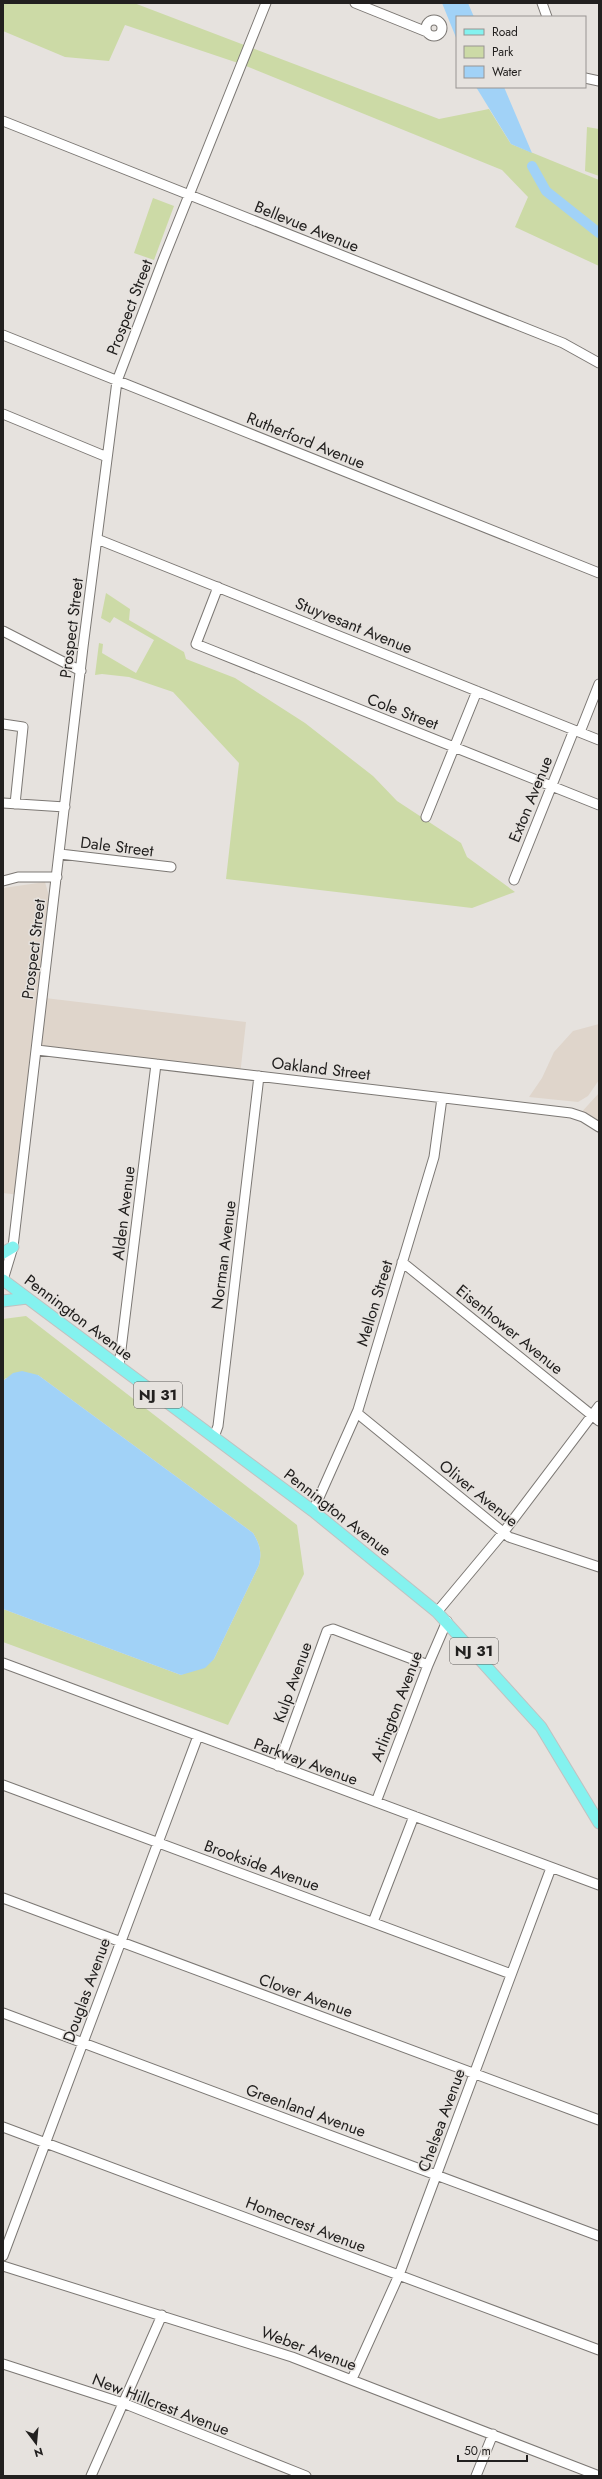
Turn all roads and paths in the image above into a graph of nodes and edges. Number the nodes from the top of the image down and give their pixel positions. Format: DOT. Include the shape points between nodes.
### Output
graph roads {
  1 [pos="266,3"];
  2 [pos="355,3"];
  3 [pos="542,3"];
  4 [pos="547,16"];
  5 [pos="427,32"];
  6 [pos="586,78"];
  7 [pos="599,81"];
  8 [pos="3,121"];
  9 [pos="190,195"];
  10 [pos="3,335"];
  11 [pos="599,363"];
  12 [pos="117,381"];
  13 [pos="3,414"];
  14 [pos="107,457"];
  15 [pos="97,539"];
  16 [pos="599,573"];
  17 [pos="218,587"];
  18 [pos="3,631"];
  19 [pos="81,671"];
  20 [pos="599,684"];
  21 [pos="477,692"];
  22 [pos="3,724"];
  23 [pos="577,731"];
  24 [pos="599,740"];
  25 [pos="454,747"];
  26 [pos="552,786"];
  27 [pos="3,803"];
  28 [pos="15,804"];
  29 [pos="599,804"];
  30 [pos="65,807"];
  31 [pos="426,817"];
  32 [pos="60,854"];
  33 [pos="171,868"];
  34 [pos="57,877"];
  35 [pos="514,880"];
  36 [pos="3,881"];
  37 [pos="37,1050"];
  38 [pos="156,1064"];
  39 [pos="259,1076"];
  40 [pos="442,1098"];
  41 [pos="599,1127"];
  42 [pos="13,1247"];
  43 [pos="3,1253"];
  44 [pos="402,1262"];
  45 [pos="3,1280"];
  46 [pos="27,1298"];
  47 [pos="3,1301"];
  48 [pos="119,1366"];
  49 [pos="599,1406"];
  50 [pos="357,1413"];
  51 [pos="596,1418"];
  52 [pos="214,1437"];
  53 [pos="313,1511"];
  54 [pos="503,1532"];
  55 [pos="599,1567"];
  56 [pos="437,1612"];
  57 [pos="447,1621"];
  58 [pos="3,1663"];
  59 [pos="428,1665"];
  60 [pos="198,1736"];
  61 [pos="278,1766"];
  62 [pos="3,1785"];
  63 [pos="376,1802"];
  64 [pos="414,1816"];
  65 [pos="599,1823"];
  66 [pos="158,1842"];
  67 [pos="551,1868"];
  68 [pos="599,1885"];
  69 [pos="3,1898"];
  70 [pos="373,1922"];
  71 [pos="120,1942"];
  72 [pos="511,1974"];
  73 [pos="3,2013"];
  74 [pos="83,2043"];
  75 [pos="474,2073"];
  76 [pos="599,2120"];
  77 [pos="3,2126"];
  78 [pos="45,2142"];
  79 [pos="436,2175"];
  80 [pos="599,2236"];
  81 [pos="3,2256"];
  82 [pos="3,2266"];
  83 [pos="399,2275"];
  84 [pos="162,2315"];
  85 [pos="599,2350"];
  86 [pos="3,2364"];
  87 [pos="352,2379"];
  88 [pos="123,2403"];
  89 [pos="493,2434"];
  90 [pos="91,2476"];
  91 [pos="306,2476"];
  92 [pos="476,2476"];
  93 [pos="599,2476"];
  1 -- 9 [label="street, Prospect Street"];
  2 -- 5 [label="street"];
  3 -- 4 [label="street"];
  6 -- 7 [label="street"];
  8 -- 9 [label="street, Bellevue Avenue"];
  9 -- 11 [label="street, Bellevue Avenue" via="563,343"];
  9 -- 12 [label="street, Prospect Street"];
  10 -- 12 [label="street, Rutherford Avenue"];
  12 -- 14 [label="street, Prospect Street"];
  12 -- 16 [label="street, Rutherford Avenue"];
  13 -- 14 [label="street"];
  14 -- 15 [label="street, Prospect Street"];
  15 -- 17 [label="street, Stuyvesant Avenue"];
  15 -- 19 [label="street, Prospect Street"];
  17 -- 21 [label="street, Stuyvesant Avenue"];
  17 -- 25 [label="street, Cole Street" via="196,644"];
  18 -- 19 [label="street"];
  19 -- 30 [label="street, Prospect Street"];
  20 -- 23 [label="street, Exton Avenue"];
  21 -- 23 [label="street, Stuyvesant Avenue"];
  21 -- 25 [label="street"];
  22 -- 28 [label="street" via="23,727"];
  23 -- 24 [label="street, Stuyvesant Avenue"];
  23 -- 26 [label="street, Exton Avenue"];
  25 -- 26 [label="street, Cole Street"];
  25 -- 31 [label="street"];
  26 -- 29 [label="street, Cole Street"];
  26 -- 35 [label="street, Exton Avenue"];
  27 -- 28 [label="street"];
  28 -- 30 [label="street"];
  30 -- 32 [label="street, Prospect Street"];
  32 -- 33 [label="street, Dale Street"];
  32 -- 34 [label="street, Prospect Street"];
  34 -- 36 [label="street" via="18,877"];
  34 -- 37 [label="street, Prospect Street"];
  37 -- 38 [label="street, Oakland Street"];
  37 -- 42 [label="street, Prospect Street"];
  38 -- 39 [label="street, Oakland Street"];
  38 -- 48 [label="street, Alden Avenue"];
  39 -- 40 [label="street, Oakland Street"];
  39 -- 52 [label="street, Norman Avenue" via="218,1426"];
  40 -- 41 [label="street, Oakland Street" via="571,1113"];
  40 -- 44 [label="street, Mellon Street" via="434,1157"];
  42 -- 43 [label="main road"];
  42 -- 45 [label="street, Prospect Street"];
  44 -- 50 [label="street, Mellon Street"];
  44 -- 51 [label="street, Eisenhower Avenue"];
  45 -- 46 [label="main road, Pennington Avenue / NJ 31"];
  46 -- 47 [label="main road"];
  46 -- 48 [label="main road, Pennington Avenue / NJ 31"];
  48 -- 52 [label="main road, Pennington Avenue / NJ 31"];
  49 -- 51 [label="street"];
  50 -- 53 [label="street, Mellon Street"];
  50 -- 54 [label="street, Oliver Avenue"];
  51 -- 54 [label="street"];
  52 -- 53 [label="main road, Pennington Avenue / NJ 31"];
  53 -- 56 [label="main road, Pennington Avenue / NJ 31"];
  54 -- 55 [label="street, Oliver Avenue" via="515,1540"];
  54 -- 56 [label="street"];
  56 -- 57 [label="main road, Pennington Avenue / NJ 31"];
  57 -- 59 [label="street, Arlington Avenue"];
  57 -- 65 [label="main road, Pennington Avenue / NJ 31" via="541,1727"];
  58 -- 60 [label="street, Parkway Avenue"];
  59 -- 61 [label="street, Kulp Avenue" via="333,1630 327,1631"];
  59 -- 63 [label="street, Arlington Avenue"];
  60 -- 61 [label="street, Parkway Avenue"];
  60 -- 66 [label="street, Douglas Avenue"];
  61 -- 63 [label="street, Parkway Avenue"];
  62 -- 66 [label="street, Brookside Avenue"];
  63 -- 64 [label="street, Parkway Avenue"];
  64 -- 67 [label="street, Parkway Avenue"];
  64 -- 70 [label="street"];
  66 -- 70 [label="street, Brookside Avenue"];
  66 -- 71 [label="street, Douglas Avenue"];
  67 -- 68 [label="street, Parkway Avenue"];
  67 -- 72 [label="street, Chelsea Avenue"];
  69 -- 71 [label="street, Clover Avenue"];
  70 -- 72 [label="street, Brookside Avenue"];
  71 -- 74 [label="street, Douglas Avenue"];
  71 -- 75 [label="street, Clover Avenue"];
  72 -- 75 [label="street, Chelsea Avenue"];
  73 -- 74 [label="street, Greenland Avenue"];
  74 -- 78 [label="street, Douglas Avenue"];
  74 -- 79 [label="street, Greenland Avenue"];
  75 -- 76 [label="street, Clover Avenue"];
  75 -- 79 [label="street, Chelsea Avenue"];
  77 -- 78 [label="street, Homecrest Avenue"];
  78 -- 81 [label="street, Douglas Avenue"];
  78 -- 83 [label="street, Homecrest Avenue"];
  79 -- 80 [label="street, Greenland Avenue"];
  79 -- 83 [label="street, Chelsea Avenue"];
  82 -- 84 [label="street, Weber Avenue"];
  83 -- 85 [label="street, Homecrest Avenue"];
  83 -- 87 [label="street, Chelsea Avenue"];
  84 -- 87 [label="street, Weber Avenue" via="237,2338"];
  84 -- 88 [label="street"];
  86 -- 88 [label="street, New Hillcrest Avenue"];
  87 -- 89 [label="street, Weber Avenue"];
  88 -- 90 [label="street"];
  88 -- 91 [label="street, New Hillcrest Avenue"];
  89 -- 92 [label="street"];
  89 -- 93 [label="street, Weber Avenue"];
}
